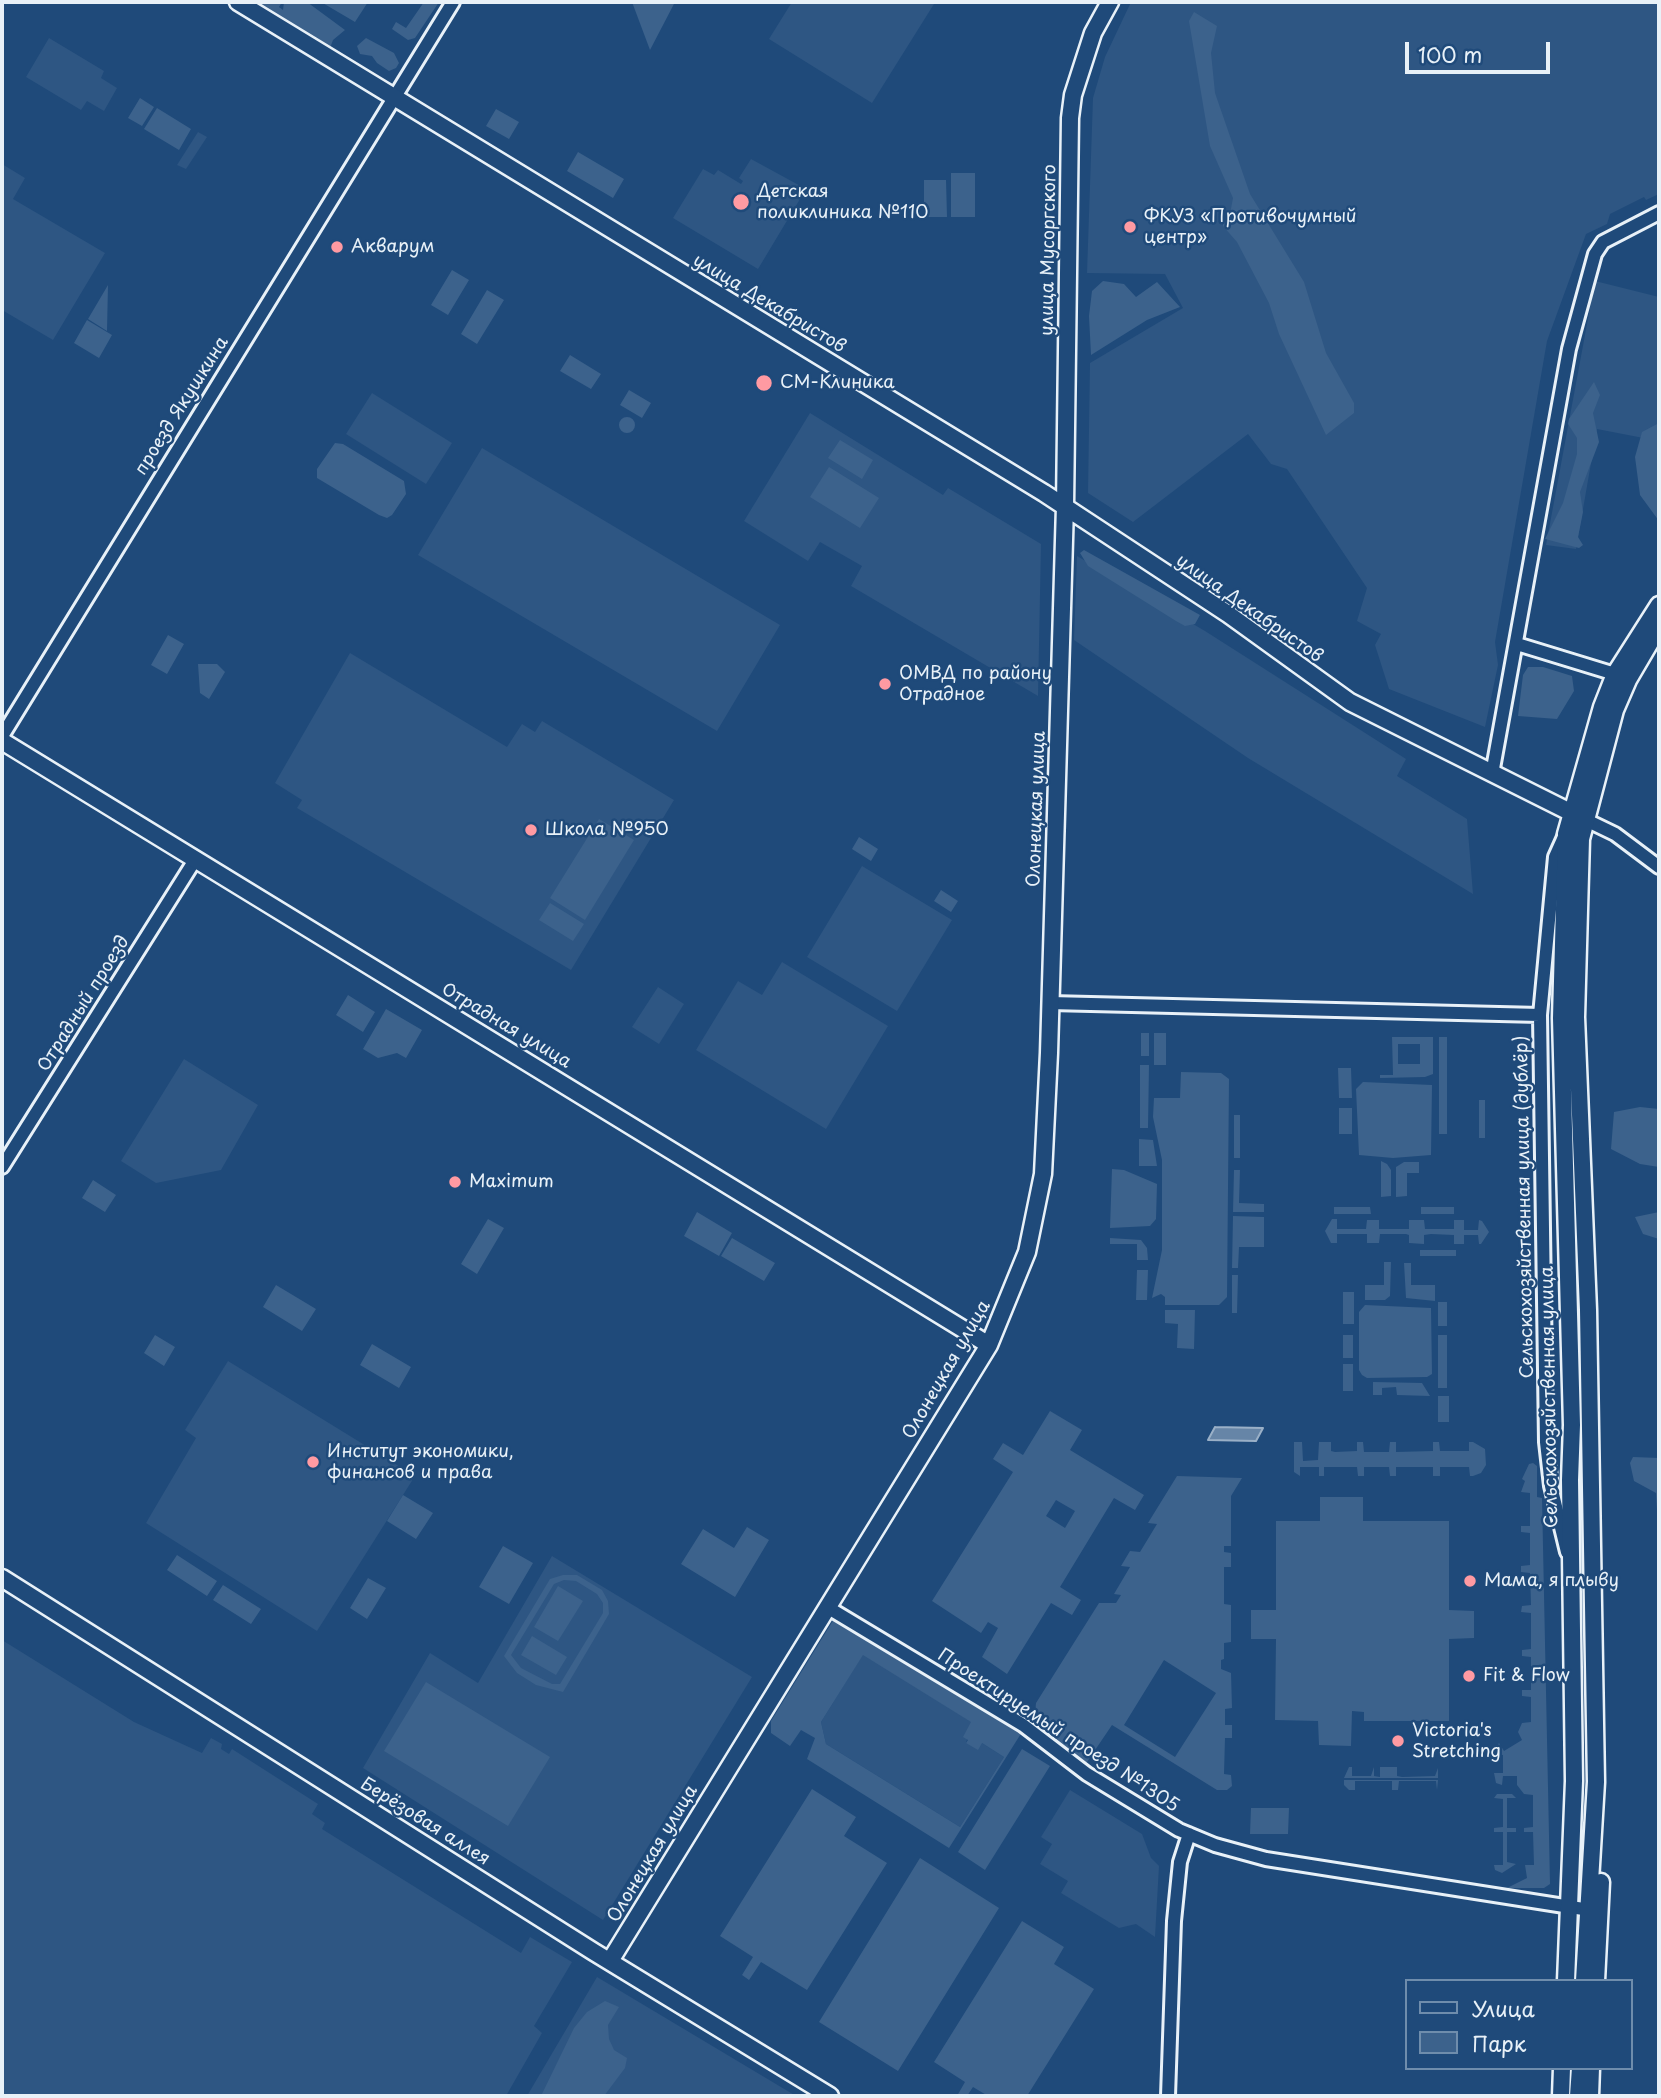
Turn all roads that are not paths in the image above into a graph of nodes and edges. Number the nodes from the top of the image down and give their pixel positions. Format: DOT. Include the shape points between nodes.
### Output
graph roads {
  1 [pos="238,2"];
  2 [pos="453,2"];
  3 [pos="1110,2"];
  4 [pos="393,96"];
  5 [pos="1659,213"];
  6 [pos="1065,506"];
  7 [pos="1659,605"];
  8 [pos="1659,627"];
  9 [pos="1517,644"];
  10 [pos="1615,674"];
  11 [pos="2,739"];
  12 [pos="1492,774"];
  13 [pos="1577,816"];
  14 [pos="1566,834"];
  15 [pos="195,860"];
  16 [pos="1659,867"];
  17 [pos="1050,1003"];
  18 [pos="1540,1016"];
  19 [pos="2,1167"];
  20 [pos="989,1345"];
  21 [pos="2,1577"];
  22 [pos="1573,1580"];
  23 [pos="827,1607"];
  24 [pos="1189,1834"];
  25 [pos="1569,1907"];
  26 [pos="1594,1911"];
  27 [pos="610,1961"];
  28 [pos="1566,1979"];
  29 [pos="1584,1979"];
  30 [pos="1596,1979"];
  31 [pos="1562,2070"];
  32 [pos="1580,2070"];
  33 [pos="1591,2070"];
  34 [pos="830,2096"];
  35 [pos="1168,2096"];
  36 [pos="1561,2096"];
  37 [pos="1578,2096"];
  38 [pos="1590,2096"];
  1 -- 4 [label="main road, улица Декабристов"];
  2 -- 4 [label="street, проезд Якушкина"];
  3 -- 6 [label="main road, улица Мусоргского" via="1093,33 1070,118"];
  4 -- 6 [label="main road, улица Декабристов"];
  4 -- 11 [label="street, проезд Якушкина"];
  5 -- 9 [label="street" via="1603,242 1595,254 1569,349"];
  6 -- 12 [label="main road, улица Декабристов" via="1350,702"];
  6 -- 17 [label="main road, Олонецкая улица"];
  7 -- 10 [label="main road"];
  8 -- 13 [label="main road" via="1628,680"];
  9 -- 10 [label="street"];
  9 -- 12 [label="street"];
  10 -- 13 [label="main road" via="1594,730"];
  11 -- 15 [label="main road, Отрадная улица"];
  12 -- 13 [label="main road, улица Декабристов"];
  13 -- 14 [label="main road, Сельскохозяйственная улица"];
  13 -- 16 [label="street" via="1615,834"];
  13 -- 26 [label="main road" via="1576,1017 1584,1174 1596,1782"];
  14 -- 18 [label="street, Сельскохозяйственная улица (дублёр)" via="1555,857"];
  14 -- 22 [label="main road, Сельскохозяйственная улица" via="1561,1018"];
  15 -- 19 [label="street, Отрадный проезд"];
  15 -- 20 [label="main road, Отрадная улица"];
  17 -- 18 [label="street"];
  17 -- 20 [label="main road, Олонецкая улица" via="1043,1174 1037,1212 1013,1291"];
  18 -- 22 [label="street, Сельскохозяйственная улица (дублёр)" via="1546,1442 1551,1486"];
  20 -- 23 [label="main road, Олонецкая улица"];
  21 -- 27 [label="main road, Берёзовая аллея"];
  22 -- 25 [label="main road, Сельскохозяйственная улица"];
  23 -- 24 [label="street, Проектируемый проезд №1305" via="1023,1725 1087,1774"];
  23 -- 27 [label="main road, Олонецкая улица"];
  24 -- 25 [label="street, Проектируемый проезд №1305" via="1266,1859"];
  24 -- 35 [label="street" via="1180,1862 1174,1921"];
  25 -- 26 [label="street, Проектируемый проезд №1305"];
  25 -- 28 [label="main road, Сельскохозяйственная улица"];
  26 -- 29 [label="main road"];
  26 -- 30 [label="main road"];
  27 -- 34 [label="main road, Берёзовая аллея"];
  31 -- 36 [label="main road"];
  32 -- 37 [label="main road"];
  33 -- 38 [label="main road"];
}
